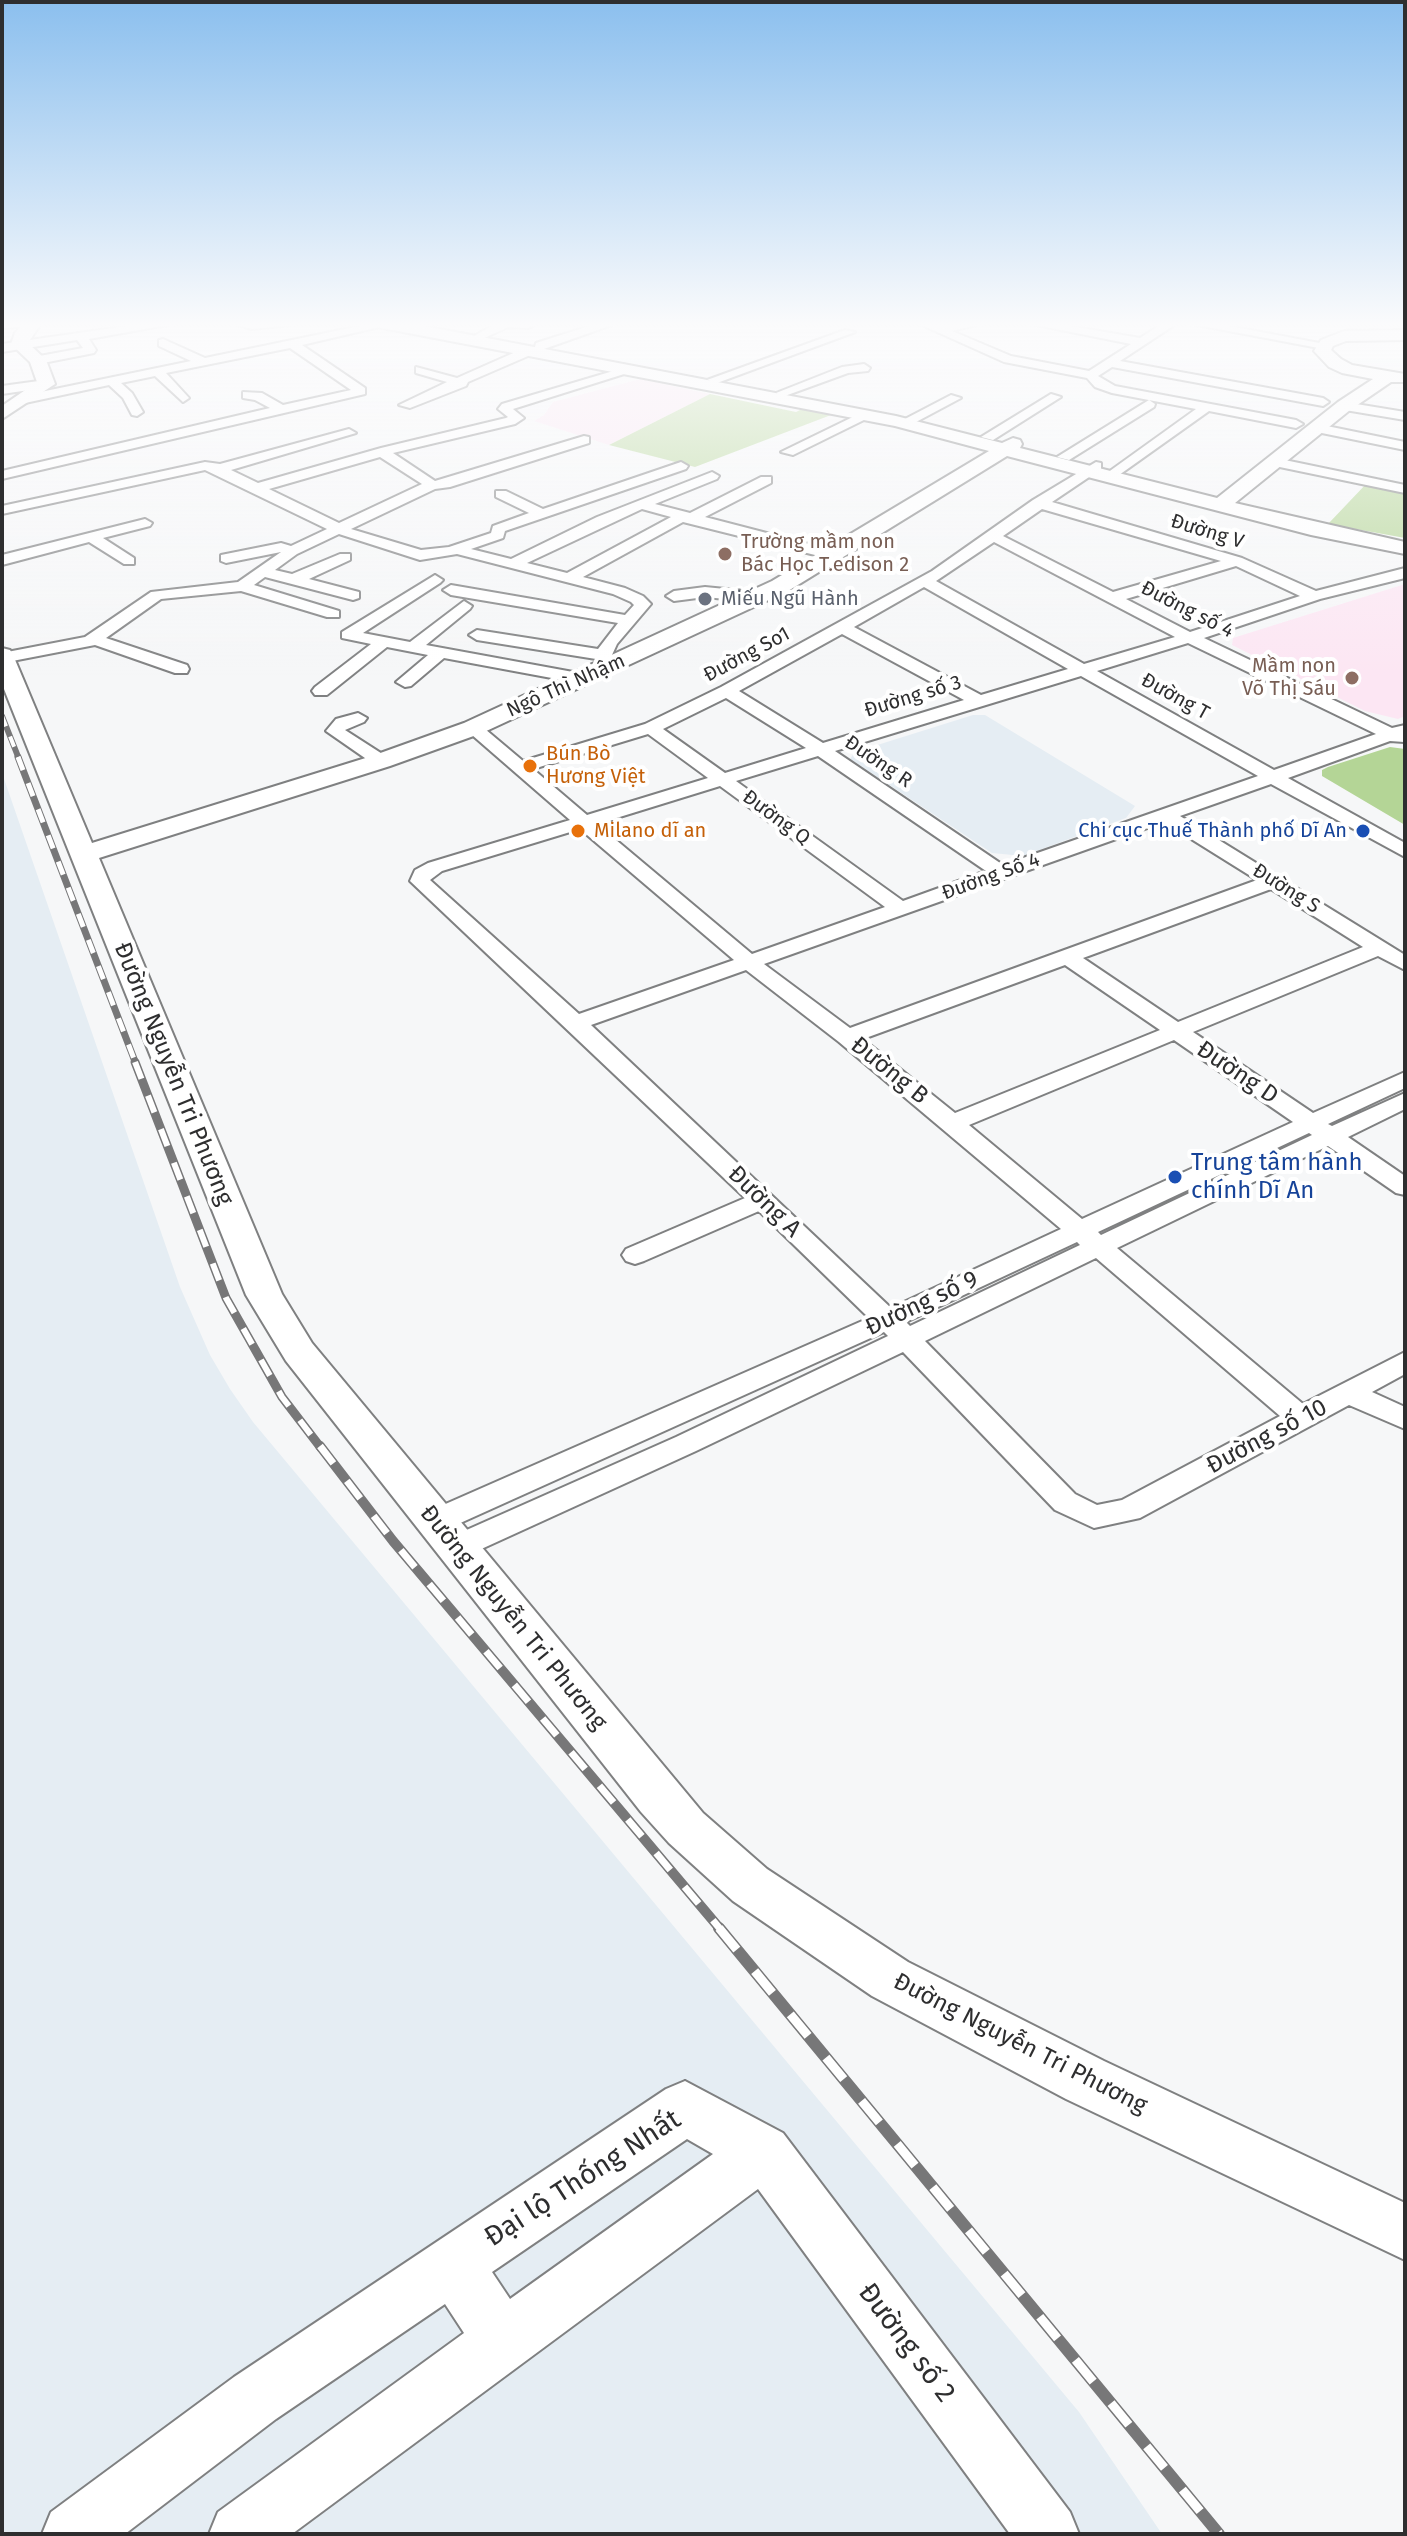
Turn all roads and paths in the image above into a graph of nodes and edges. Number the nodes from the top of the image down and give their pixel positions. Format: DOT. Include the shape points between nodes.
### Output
graph roads {
  1 [pos="151,440"];
  2 [pos="322,440"];
  3 [pos="430,440"];
  4 [pos="583,440"];
  5 [pos="813,440"];
  6 [pos="990,440"];
  7 [pos="992,440"];
  8 [pos="1005,440"];
  9 [pos="1091,440"];
  10 [pos="1153,440"];
  11 [pos="1275,440"];
  12 [pos="1302,440"];
  13 [pos="1368,440"];
  14 [pos="510,443"];
  15 [pos="1002,443"];
  16 [pos="1399,448"];
  17 [pos="386,451"];
  18 [pos="788,452"];
  19 [pos="535,455"];
  20 [pos="1064,457"];
  21 [pos="1254,457"];
  22 [pos="1275,462"];
  23 [pos="681,466"];
  24 [pos="219,469"];
  25 [pos="1104,471"];
  26 [pos="2,475"];
  27 [pos="712,476"];
  28 [pos="766,480"];
  29 [pos="432,485"];
  30 [pos="256,488"];
  31 [pos="1405,489"];
  32 [pos="83,492"];
  33 [pos="501,494"];
  34 [pos="109,500"];
  35 [pos="1214,500"];
  36 [pos="1038,503"];
  37 [pos="642,505"];
  38 [pos="2,510"];
  39 [pos="542,514"];
  40 [pos="685,518"];
  41 [pos="145,523"];
  42 [pos="341,530"];
  43 [pos="993,536"];
  44 [pos="91,537"];
  45 [pos="1405,542"];
  46 [pos="1405,548"];
  47 [pos="292,551"];
  48 [pos="452,551"];
  49 [pos="831,554"];
  50 [pos="345,557"];
  51 [pos="226,558"];
  52 [pos="2,560"];
  53 [pos="129,561"];
  54 [pos="1237,561"];
  55 [pos="513,564"];
  56 [pos="265,572"];
  57 [pos="1405,573"];
  58 [pos="930,578"];
  59 [pos="295,579"];
  60 [pos="568,579"];
  61 [pos="435,580"];
  62 [pos="242,586"];
  63 [pos="451,590"];
  64 [pos="353,595"];
  65 [pos="674,596"];
  66 [pos="1314,596"];
  67 [pos="756,597"];
  68 [pos="1114,597"];
  69 [pos="464,606"];
  70 [pos="333,614"];
  71 [pos="628,620"];
  72 [pos="844,628"];
  73 [pos="477,635"];
  74 [pos="1186,636"];
  75 [pos="94,639"];
  76 [pos="385,641"];
  77 [pos="413,647"];
  78 [pos="441,652"];
  79 [pos="3,657"];
  80 [pos="1086,667"];
  81 [pos="597,668"];
  82 [pos="181,669"];
  83 [pos="405,682"];
  84 [pos="321,691"];
  85 [pos="727,691"];
  86 [pos="977,700"];
  87 [pos="358,718"];
  88 [pos="473,728"];
  89 [pos="651,728"];
  90 [pos="1401,735"];
  91 [pos="820,749"];
  92 [pos="381,761"];
  93 [pos="521,767"];
  94 [pos="1282,775"];
  95 [pos="723,779"];
  96 [pos="1166,815"];
  97 [pos="587,822"];
  98 [pos="1405,835"];
  99 [pos="1405,851"];
  100 [pos="85,854"];
  101 [pos="435,867"];
  102 [pos="1001,873"];
  103 [pos="1274,881"];
  104 [pos="901,909"];
  105 [pos="1380,948"];
  106 [pos="1069,958"];
  107 [pos="750,963"];
  108 [pos="1405,964"];
  109 [pos="576,1023"];
  110 [pos="1177,1031"];
  111 [pos="847,1037"];
  112 [pos="1405,1079"];
  113 [pos="1405,1100"];
  114 [pos="952,1123"];
  115 [pos="1319,1129"];
  116 [pos="1405,1187"];
  117 [pos="762,1200"];
  118 [pos="1088,1239"];
  119 [pos="635,1255"];
  120 [pos="896,1329"];
  121 [pos="1405,1362"];
  122 [pos="1349,1393"];
  123 [pos="1301,1418"];
  124 [pos="1405,1419"];
  125 [pos="1129,1510"];
  126 [pos="446,1535"];
  127 [pos="764,2152"];
  128 [pos="1405,2232"];
  129 [pos="454,2265"];
  130 [pos="502,2340"];
  131 [pos="73,2534"];
  132 [pos="240,2534"];
  133 [pos="1048,2534"];
  1 -- 26 [label="street"];
  2 -- 24 [label="street"];
  3 -- 17 [label="street"];
  4 -- 19 [label="street"];
  5 -- 18 [label="street"];
  6 -- 15 [label="main road"];
  7 -- 15 [label="main road"];
  8 -- 15 [label="street"];
  9 -- 20 [label="street"];
  10 -- 25 [label="street, Đường So1"];
  11 -- 21 [label="main road"];
  12 -- 22 [label="main road"];
  13 -- 16 [label="street"];
  14 -- 19 [label="street"];
  15 -- 20 [label="main road"];
  15 -- 25 [label="main road"];
  15 -- 49 [label="main road, Ngô Thì Nhậm"];
  17 -- 29 [label="street"];
  17 -- 30 [label="street"];
  19 -- 29 [label="street"];
  20 -- 25 [label="main road"];
  21 -- 22 [label="main road"];
  21 -- 35 [label="main road"];
  22 -- 31 [label="street" via="1368,476"];
  22 -- 35 [label="main road"];
  23 -- 39 [label="street"];
  24 -- 30 [label="street"];
  24 -- 32 [label="street" via="192,468"];
  25 -- 35 [label="main road"];
  25 -- 36 [label="street, Đường So1"];
  27 -- 37 [label="street"];
  28 -- 40 [label="street"];
  29 -- 42 [label="street"];
  30 -- 42 [label="street"];
  32 -- 34 [label="street"];
  32 -- 38 [label="street"];
  33 -- 39 [label="street"];
  35 -- 45 [label="main road"];
  35 -- 46 [label="main road" via="1329,534"];
  36 -- 43 [label="street, Đường So1"];
  36 -- 54 [label="street, Đường V"];
  37 -- 40 [label="street"];
  37 -- 55 [label="street" via="555,537"];
  39 -- 55 [label="street" via="455,549"];
  40 -- 49 [label="street"];
  40 -- 60 [label="street"];
  41 -- 44 [label="street"];
  42 -- 47 [label="street"];
  42 -- 48 [label="street" via="420,555"];
  43 -- 58 [label="street, Đường So1"];
  43 -- 68 [label="street, Đường số 4"];
  44 -- 52 [label="street"];
  44 -- 53 [label="street"];
  47 -- 51 [label="street" via="281,547"];
  47 -- 56 [label="street"];
  49 -- 67 [label="main road, Ngô Thì Nhậm"];
  50 -- 59 [label="street"];
  54 -- 66 [label="street, Đường V"];
  54 -- 68 [label="street"];
  55 -- 60 [label="street"];
  56 -- 59 [label="street"];
  56 -- 62 [label="street"];
  57 -- 66 [label="street, Đường số 3"];
  58 -- 72 [label="street, Đường So1"];
  58 -- 80 [label="street, Đường T"];
  59 -- 64 [label="street"];
  60 -- 71 [label="street" via="629,593 643,604"];
  61 -- 76 [label="street" via="340,633"];
  62 -- 70 [label="street"];
  62 -- 75 [label="street" via="157,595"];
  63 -- 71 [label="street"];
  65 -- 67 [label="street" via="705,592"];
  66 -- 74 [label="street, Đường số 3"];
  67 -- 81 [label="main road, Ngô Thì Nhậm"];
  68 -- 74 [label="street, Đường số 4"];
  69 -- 77 [label="street"];
  71 -- 81 [label="street"];
  72 -- 85 [label="street, Đường So1"];
  72 -- 86 [label="street"];
  73 -- 81 [label="street"];
  74 -- 80 [label="street, Đường số 3"];
  74 -- 90 [label="street, Đường số 4"];
  75 -- 79 [label="street"];
  75 -- 82 [label="street"];
  76 -- 77 [label="street"];
  76 -- 84 [label="street"];
  77 -- 78 [label="street"];
  78 -- 81 [label="street"];
  78 -- 83 [label="street"];
  79 -- 100 [label="main road, Đường Nguyễn Tri Phương"];
  80 -- 86 [label="street, Đường số 3"];
  80 -- 94 [label="street, Đường T"];
  81 -- 88 [label="main road, Ngô Thì Nhậm"];
  85 -- 89 [label="street, Đường So1"];
  85 -- 91 [label="street, Đường R"];
  86 -- 91 [label="street, Đường số 3"];
  87 -- 92 [label="street" via="335,731"];
  88 -- 92 [label="main road, Ngô Thì Nhậm"];
  88 -- 93 [label="street, Đường B"];
  89 -- 93 [label="street, Đường So1"];
  89 -- 95 [label="street, Đường Q"];
  90 -- 94 [label="street, Đường Số 4"];
  91 -- 95 [label="street, Đường số 3"];
  91 -- 102 [label="street, Đường R"];
  92 -- 100 [label="main road, Ngô Thì Nhậm"];
  93 -- 97 [label="street, Đường B"];
  94 -- 96 [label="street, Đường Số 4"];
  94 -- 98 [label="street, Đường T"];
  94 -- 99 [label="street, Đường T"];
  95 -- 97 [label="street, Đường số 3"];
  95 -- 104 [label="street, Đường Q"];
  96 -- 102 [label="street, Đường Số 4"];
  96 -- 103 [label="street, Đường S"];
  97 -- 101 [label="street, Đường số 3"];
  97 -- 107 [label="street, Đường B"];
  100 -- 126 [label="main road, Đường Nguyễn Tri Phương" via="264,1295 299,1352"];
  101 -- 109 [label="street, Đường A" via="420,881"];
  102 -- 104 [label="street, Đường Số 4"];
  103 -- 105 [label="street, Đường S"];
  103 -- 106 [label="street"];
  104 -- 107 [label="street, Đường Số 4"];
  105 -- 108 [label="street, Đường S"];
  105 -- 110 [label="street"];
  106 -- 110 [label="street, Đường D"];
  106 -- 111 [label="street"];
  107 -- 109 [label="street, Đường Số 4"];
  107 -- 111 [label="street, Đường B"];
  109 -- 117 [label="street, Đường A"];
  110 -- 114 [label="street"];
  110 -- 115 [label="street, Đường D"];
  111 -- 114 [label="street, Đường B"];
  112 -- 115 [label="street, Đường số 9"];
  113 -- 115 [label="street, Đường số 9"];
  114 -- 118 [label="street, Đường B"];
  115 -- 116 [label="street, Đường D"];
  115 -- 118 [label="street, Đường số 9"];
  117 -- 119 [label="street"];
  117 -- 120 [label="street, Đường A"];
  118 -- 120 [label="street, Đường số 9"];
  118 -- 123 [label="street, Đường B"];
  120 -- 125 [label="street, Đường A" via="1065,1502 1094,1517"];
  120 -- 126 [label="street, Đường số 9" via="686,1444"];
  121 -- 122 [label="street, Đường số 10"];
  122 -- 123 [label="street, Đường số 10"];
  122 -- 124 [label="street"];
  123 -- 125 [label="street, Đường số 10"];
  126 -- 128 [label="main road, Đường Nguyễn Tri Phương" via="667,1807 718,1858 784,1911 878,1972 987,2031"];
  127 -- 129 [label="main road, Đại lộ Thống Nhất" via="685,2108"];
  127 -- 130 [label="main road"];
  127 -- 133 [label="main road, Đường số 2"];
  129 -- 130 [label="main road"];
  129 -- 131 [label="main road, Đại lộ Thống Nhất" via="255,2398"];
  130 -- 132 [label="main road"];
}
